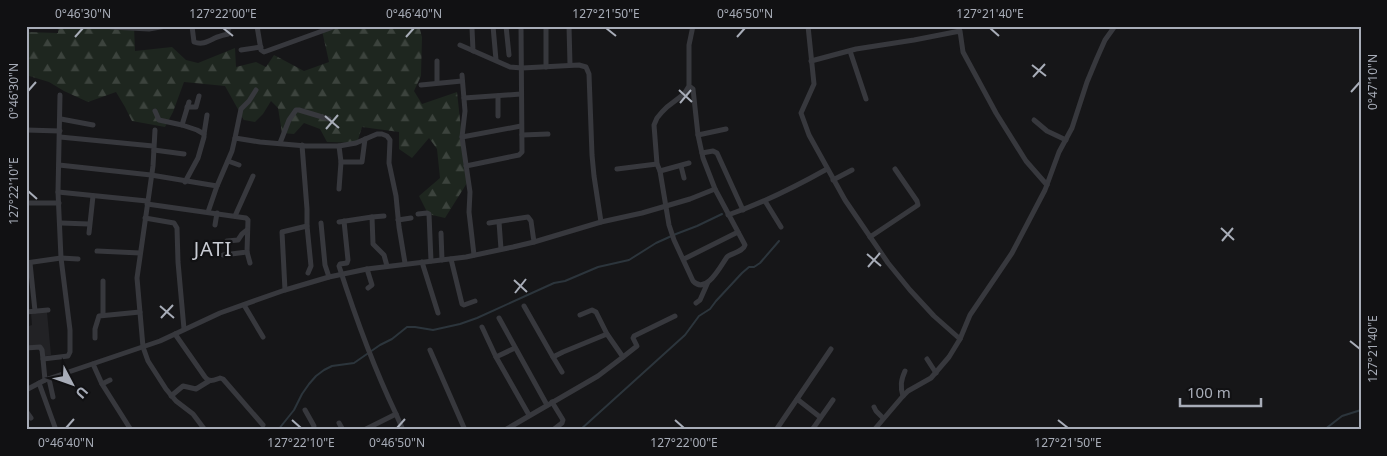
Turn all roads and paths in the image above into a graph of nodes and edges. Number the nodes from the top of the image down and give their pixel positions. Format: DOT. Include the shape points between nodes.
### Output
graph roads {
  1 [pos="166,26"];
  2 [pos="192,26"];
  3 [pos="231,26"];
  4 [pos="258,26"];
  5 [pos="336,26"];
  6 [pos="493,26"];
  7 [pos="506,26"];
  8 [pos="521,26"];
  9 [pos="546,26"];
  10 [pos="568,26"];
  11 [pos="693,26"];
  12 [pos="808,26"];
  13 [pos="1114,26"];
  14 [pos="111,27"];
  15 [pos="472,28"];
  16 [pos="460,45"];
  17 [pos="261,47"];
  18 [pos="240,50"];
  19 [pos="473,51"];
  20 [pos="850,51"];
  21 [pos="509,55"];
  22 [pos="496,60"];
  23 [pos="437,61"];
  24 [pos="811,61"];
  25 [pos="570,65"];
  26 [pos="546,67"];
  27 [pos="522,68"];
  28 [pos="462,75"];
  29 [pos="462,81"];
  30 [pos="438,82"];
  31 [pos="421,85"];
  32 [pos="689,86"];
  33 [pos="256,90"];
  34 [pos="521,94"];
  35 [pos="60,95"];
  36 [pos="199,96"];
  37 [pos="498,96"];
  38 [pos="464,98"];
  39 [pos="866,99"];
  40 [pos="155,111"];
  41 [pos="207,115"];
  42 [pos="498,116"];
  43 [pos="61,119"];
  44 [pos="329,119"];
  45 [pos="1034,120"];
  46 [pos="93,125"];
  47 [pos="182,125"];
  48 [pos="521,126"];
  49 [pos="726,129"];
  50 [pos="26,130"];
  51 [pos="155,130"];
  52 [pos="60,134"];
  53 [pos="204,134"];
  54 [pos="548,134"];
  55 [pos="522,135"];
  56 [pos="698,135"];
  57 [pos="462,137"];
  58 [pos="235,138"];
  59 [pos="365,139"];
  60 [pos="1066,140"];
  61 [pos="280,143"];
  62 [pos="302,145"];
  63 [pos="339,146"];
  64 [pos="154,148"];
  65 [pos="702,153"];
  66 [pos="184,154"];
  67 [pos="228,161"];
  68 [pos="340,162"];
  69 [pos="657,164"];
  70 [pos="689,164"];
  71 [pos="59,165"];
  72 [pos="239,165"];
  73 [pos="466,166"];
  74 [pos="681,166"];
  75 [pos="617,169"];
  76 [pos="827,169"];
  77 [pos="895,169"];
  78 [pos="852,170"];
  79 [pos="660,171"];
  80 [pos="151,174"];
  81 [pos="253,176"];
  82 [pos="684,178"];
  83 [pos="833,180"];
  84 [pos="185,182"];
  85 [pos="1047,185"];
  86 [pos="217,186"];
  87 [pos="339,189"];
  88 [pos="715,189"];
  89 [pos="58,192"];
  90 [pos="93,196"];
  91 [pos="765,201"];
  92 [pos="26,203"];
  93 [pos="59,203"];
  94 [pos="147,203"];
  95 [pos="665,207"];
  96 [pos="743,210"];
  97 [pos="208,212"];
  98 [pos="217,213"];
  99 [pos="418,214"];
  100 [pos="728,215"];
  101 [pos="235,216"];
  102 [pos="384,216"];
  103 [pos="372,217"];
  104 [pos="145,218"];
  105 [pos="411,218"];
  106 [pos="398,220"];
  107 [pos="499,222"];
  108 [pos="601,222"];
  109 [pos="321,223"];
  110 [pos="61,224"];
  111 [pos="89,224"];
  112 [pos="489,224"];
  113 [pos="215,225"];
  114 [pos="307,226"];
  115 [pos="781,227"];
  116 [pos="247,230"];
  117 [pos="738,232"];
  118 [pos="441,233"];
  119 [pos="88,234"];
  120 [pos="870,237"];
  121 [pos="227,241"];
  122 [pos="534,242"];
  123 [pos="501,249"];
  124 [pos="97,251"];
  125 [pos="247,252"];
  126 [pos="140,253"];
  127 [pos="223,255"];
  128 [pos="474,255"];
  129 [pos="61,258"];
  130 [pos="78,259"];
  131 [pos="451,259"];
  132 [pos="684,259"];
  133 [pos="442,260"];
  134 [pos="431,261"];
  135 [pos="422,262"];
  136 [pos="28,263"];
  137 [pos="250,263"];
  138 [pos="405,263"];
  139 [pos="386,266"];
  140 [pos="368,269"];
  141 [pos="308,272"];
  142 [pos="341,274"];
  143 [pos="329,277"];
  144 [pos="103,281"];
  145 [pos="709,282"];
  146 [pos="368,288"];
  147 [pos="285,290"];
  148 [pos="475,302"];
  149 [pos="696,303"];
  150 [pos="244,305"];
  151 [pos="524,306"];
  152 [pos="48,310"];
  153 [pos="34,311"];
  154 [pos="26,312"];
  155 [pos="140,312"];
  156 [pos="438,313"];
  157 [pos="103,315"];
  158 [pos="580,315"];
  159 [pos="675,316"];
  160 [pos="499,318"];
  161 [pos="482,327"];
  162 [pos="184,329"];
  163 [pos="175,334"];
  164 [pos="607,334"];
  165 [pos="263,337"];
  166 [pos="95,338"];
  167 [pos="960,339"];
  168 [pos="143,347"];
  169 [pos="26,348"];
  170 [pos="516,348"];
  171 [pos="430,350"];
  172 [pos="831,350"];
  173 [pos="496,357"];
  174 [pos="553,357"];
  175 [pos="623,358"];
  176 [pos="43,359"];
  177 [pos="926,359"];
  178 [pos="93,364"];
  179 [pos="905,371"];
  180 [pos="562,372"];
  181 [pos="936,373"];
  182 [pos="47,380"];
  183 [pos="110,380"];
  184 [pos="209,381"];
  185 [pos="39,383"];
  186 [pos="102,384"];
  187 [pos="26,390"];
  188 [pos="171,396"];
  189 [pos="903,396"];
  190 [pos="53,397"];
  191 [pos="797,399"];
  192 [pos="833,400"];
  193 [pos="550,403"];
  194 [pos="874,407"];
  195 [pos="26,410"];
  196 [pos="305,410"];
  197 [pos="396,414"];
  198 [pos="530,415"];
  199 [pos="820,417"];
  200 [pos="31,418"];
  201 [pos="884,418"];
  202 [pos="339,423"];
  203 [pos="263,425"];
  204 [pos="203,429"];
  205 [pos="507,429"];
  206 [pos="56,430"];
  207 [pos="131,430"];
  208 [pos="313,430"];
  209 [pos="343,430"];
  210 [pos="364,430"];
  211 [pos="403,430"];
  212 [pos="464,430"];
  213 [pos="553,430"];
  214 [pos="776,430"];
  215 [pos="812,430"];
  216 [pos="874,430"];
  1 -- 14 [label="street" via="149,29"];
  2 -- 3 [label="street" via="196,43 228,34"];
  4 -- 17 [label="street"];
  5 -- 17 [label="street" via="269,51 263,52"];
  6 -- 22 [label="street"];
  7 -- 21 [label="street"];
  8 -- 27 [label="street"];
  9 -- 26 [label="street"];
  10 -- 25 [label="street"];
  11 -- 32 [label="street" via="689,44"];
  12 -- 24 [label="street"];
  13 -- 60 [label="street" via="1097,58"];
  15 -- 19 [label="street"];
  16 -- 19 [label="street"];
  17 -- 18 [label="street"];
  19 -- 22 [label="street"];
  20 -- 24 [label="street"];
  20 -- 39 [label="street"];
  20 -- 85 [label="street" via="960,31 963,52 996,113 1031,167"];
  22 -- 27 [label="street" via="510,67"];
  23 -- 30 [label="street"];
  24 -- 76 [label="street" via="814,84 801,113"];
  25 -- 26 [label="street"];
  25 -- 108 [label="street" via="582,65 589,74 593,162"];
  26 -- 27 [label="street"];
  27 -- 34 [label="street"];
  28 -- 29 [label="street"];
  29 -- 30 [label="street"];
  29 -- 38 [label="street"];
  30 -- 31 [label="street"];
  32 -- 56 [label="street" via="693,89"];
  32 -- 69 [label="street" via="654,125"];
  33 -- 58 [label="street" via="241,109"];
  34 -- 37 [label="street"];
  34 -- 48 [label="street"];
  35 -- 43 [label="street"];
  36 -- 47 [label="street" via="196,107 188,105"];
  37 -- 38 [label="street"];
  37 -- 42 [label="street"];
  38 -- 57 [label="street"];
  40 -- 47 [label="street" via="159,120"];
  41 -- 53 [label="street"];
  43 -- 46 [label="street"];
  43 -- 52 [label="street"];
  44 -- 61 [label="street" via="296,110"];
  45 -- 60 [label="street"];
  47 -- 53 [label="street"];
  48 -- 55 [label="street"];
  48 -- 57 [label="street"];
  49 -- 56 [label="street"];
  50 -- 52 [label="street"];
  51 -- 64 [label="street"];
  52 -- 64 [label="street"];
  52 -- 71 [label="street"];
  53 -- 84 [label="street" via="202,148"];
  54 -- 55 [label="street"];
  55 -- 73 [label="street" via="522,152 519,155"];
  56 -- 65 [label="street"];
  57 -- 73 [label="street"];
  58 -- 61 [label="street"];
  58 -- 67 [label="street"];
  59 -- 63 [label="street"];
  59 -- 68 [label="street" via="362,162"];
  59 -- 106 [label="street" via="382,134 389,137 389,163"];
  60 -- 85 [label="street"];
  61 -- 62 [label="street"];
  62 -- 63 [label="street"];
  62 -- 114 [label="street"];
  63 -- 68 [label="street"];
  64 -- 66 [label="street"];
  64 -- 80 [label="street"];
  65 -- 88 [label="street"];
  65 -- 96 [label="street" via="718,153"];
  67 -- 72 [label="street"];
  67 -- 86 [label="street"];
  68 -- 87 [label="street"];
  69 -- 75 [label="street"];
  69 -- 79 [label="street"];
  70 -- 74 [label="street"];
  71 -- 80 [label="street"];
  71 -- 89 [label="street"];
  73 -- 128 [label="street"];
  74 -- 79 [label="street"];
  74 -- 82 [label="street"];
  76 -- 83 [label="street"];
  76 -- 91 [label="street"];
  77 -- 120 [label="street" via="918,205"];
  78 -- 83 [label="street"];
  79 -- 95 [label="street"];
  80 -- 84 [label="street"];
  80 -- 94 [label="street"];
  81 -- 101 [label="street"];
  83 -- 120 [label="street"];
  84 -- 86 [label="street"];
  85 -- 167 [label="street" via="1012,253 970,315"];
  86 -- 97 [label="street"];
  88 -- 95 [label="street"];
  88 -- 100 [label="street"];
  89 -- 90 [label="street"];
  89 -- 93 [label="street"];
  90 -- 94 [label="street"];
  90 -- 111 [label="street"];
  91 -- 96 [label="street"];
  91 -- 115 [label="street"];
  92 -- 93 [label="street"];
  93 -- 110 [label="street"];
  94 -- 97 [label="street"];
  94 -- 104 [label="street"];
  95 -- 108 [label="street"];
  95 -- 132 [label="street" via="671,233"];
  96 -- 100 [label="street"];
  97 -- 98 [label="street"];
  98 -- 101 [label="street"];
  98 -- 113 [label="street"];
  99 -- 134 [label="street" via="429,214"];
  100 -- 117 [label="street"];
  101 -- 116 [label="street" via="248,219"];
  102 -- 103 [label="street"];
  103 -- 139 [label="street" via="373,244 384,256"];
  103 -- 142 [label="street" via="341,221 348,260 339,265"];
  104 -- 126 [label="street"];
  104 -- 162 [label="street" via="176,225"];
  105 -- 106 [label="street"];
  106 -- 138 [label="street"];
  107 -- 112 [label="street"];
  107 -- 122 [label="street" via="530,218"];
  107 -- 123 [label="street"];
  108 -- 122 [label="street"];
  109 -- 143 [label="street"];
  110 -- 111 [label="street"];
  110 -- 129 [label="street"];
  111 -- 119 [label="street"];
  114 -- 141 [label="street" via="311,266"];
  114 -- 147 [label="street" via="282,232"];
  116 -- 121 [label="street" via="238,240"];
  116 -- 125 [label="street"];
  117 -- 132 [label="street"];
  117 -- 145 [label="street" via="745,247 727,257"];
  118 -- 133 [label="street"];
  120 -- 167 [label="street" via="910,290"];
  122 -- 123 [label="street"];
  123 -- 128 [label="street"];
  124 -- 126 [label="street"];
  125 -- 127 [label="street"];
  125 -- 137 [label="street"];
  126 -- 155 [label="street" via="136,278"];
  128 -- 131 [label="street"];
  129 -- 130 [label="street"];
  129 -- 136 [label="street"];
  129 -- 176 [label="street" via="70,352 68,356"];
  131 -- 133 [label="street"];
  131 -- 148 [label="street" via="462,304"];
  132 -- 145 [label="street" via="695,284"];
  133 -- 134 [label="street"];
  134 -- 135 [label="street"];
  135 -- 138 [label="street"];
  135 -- 156 [label="street"];
  136 -- 153 [label="street"];
  138 -- 139 [label="street"];
  139 -- 140 [label="street"];
  140 -- 142 [label="street"];
  140 -- 146 [label="street" via="372,285"];
  142 -- 143 [label="street"];
  142 -- 197 [label="street" via="354,314"];
  143 -- 147 [label="street"];
  144 -- 157 [label="street"];
  145 -- 149 [label="street"];
  147 -- 150 [label="street"];
  150 -- 162 [label="street"];
  150 -- 165 [label="street"];
  151 -- 174 [label="street"];
  152 -- 153 [label="street"];
  153 -- 154 [label="street"];
  155 -- 157 [label="street"];
  155 -- 168 [label="street"];
  157 -- 166 [label="street" via="99,316 94,329"];
  158 -- 164 [label="street" via="594,310"];
  159 -- 175 [label="street" via="634,336 637,346"];
  160 -- 170 [label="street"];
  161 -- 173 [label="street"];
  162 -- 163 [label="street"];
  163 -- 168 [label="street"];
  163 -- 184 [label="street"];
  164 -- 174 [label="street"];
  164 -- 175 [label="street"];
  167 -- 181 [label="street"];
  168 -- 178 [label="street"];
  168 -- 188 [label="street" via="148,361"];
  169 -- 176 [label="street" via="40,347"];
  170 -- 173 [label="street"];
  170 -- 193 [label="street"];
  171 -- 212 [label="street"];
  172 -- 191 [label="street"];
  173 -- 198 [label="street"];
  174 -- 180 [label="street"];
  175 -- 193 [label="street"];
  176 -- 182 [label="street"];
  177 -- 181 [label="street"];
  178 -- 182 [label="street"];
  178 -- 186 [label="street"];
  179 -- 189 [label="street" via="901,378"];
  181 -- 189 [label="street"];
  182 -- 185 [label="street"];
  182 -- 190 [label="street"];
  183 -- 186 [label="street"];
  184 -- 188 [label="street" via="196,390 183,386"];
  184 -- 203 [label="street" via="223,379"];
  185 -- 187 [label="street"];
  185 -- 206 [label="street"];
  186 -- 207 [label="street"];
  188 -- 204 [label="street" via="193,414"];
  189 -- 201 [label="street"];
  191 -- 199 [label="street"];
  191 -- 214 [label="street"];
  192 -- 199 [label="street"];
  193 -- 198 [label="street"];
  193 -- 213 [label="street" via="563,420"];
  194 -- 201 [label="street"];
  195 -- 200 [label="street"];
  196 -- 208 [label="street"];
  197 -- 210 [label="street"];
  197 -- 211 [label="street"];
  198 -- 205 [label="street"];
  199 -- 215 [label="street"];
  201 -- 216 [label="street"];
  202 -- 209 [label="street"];
}
